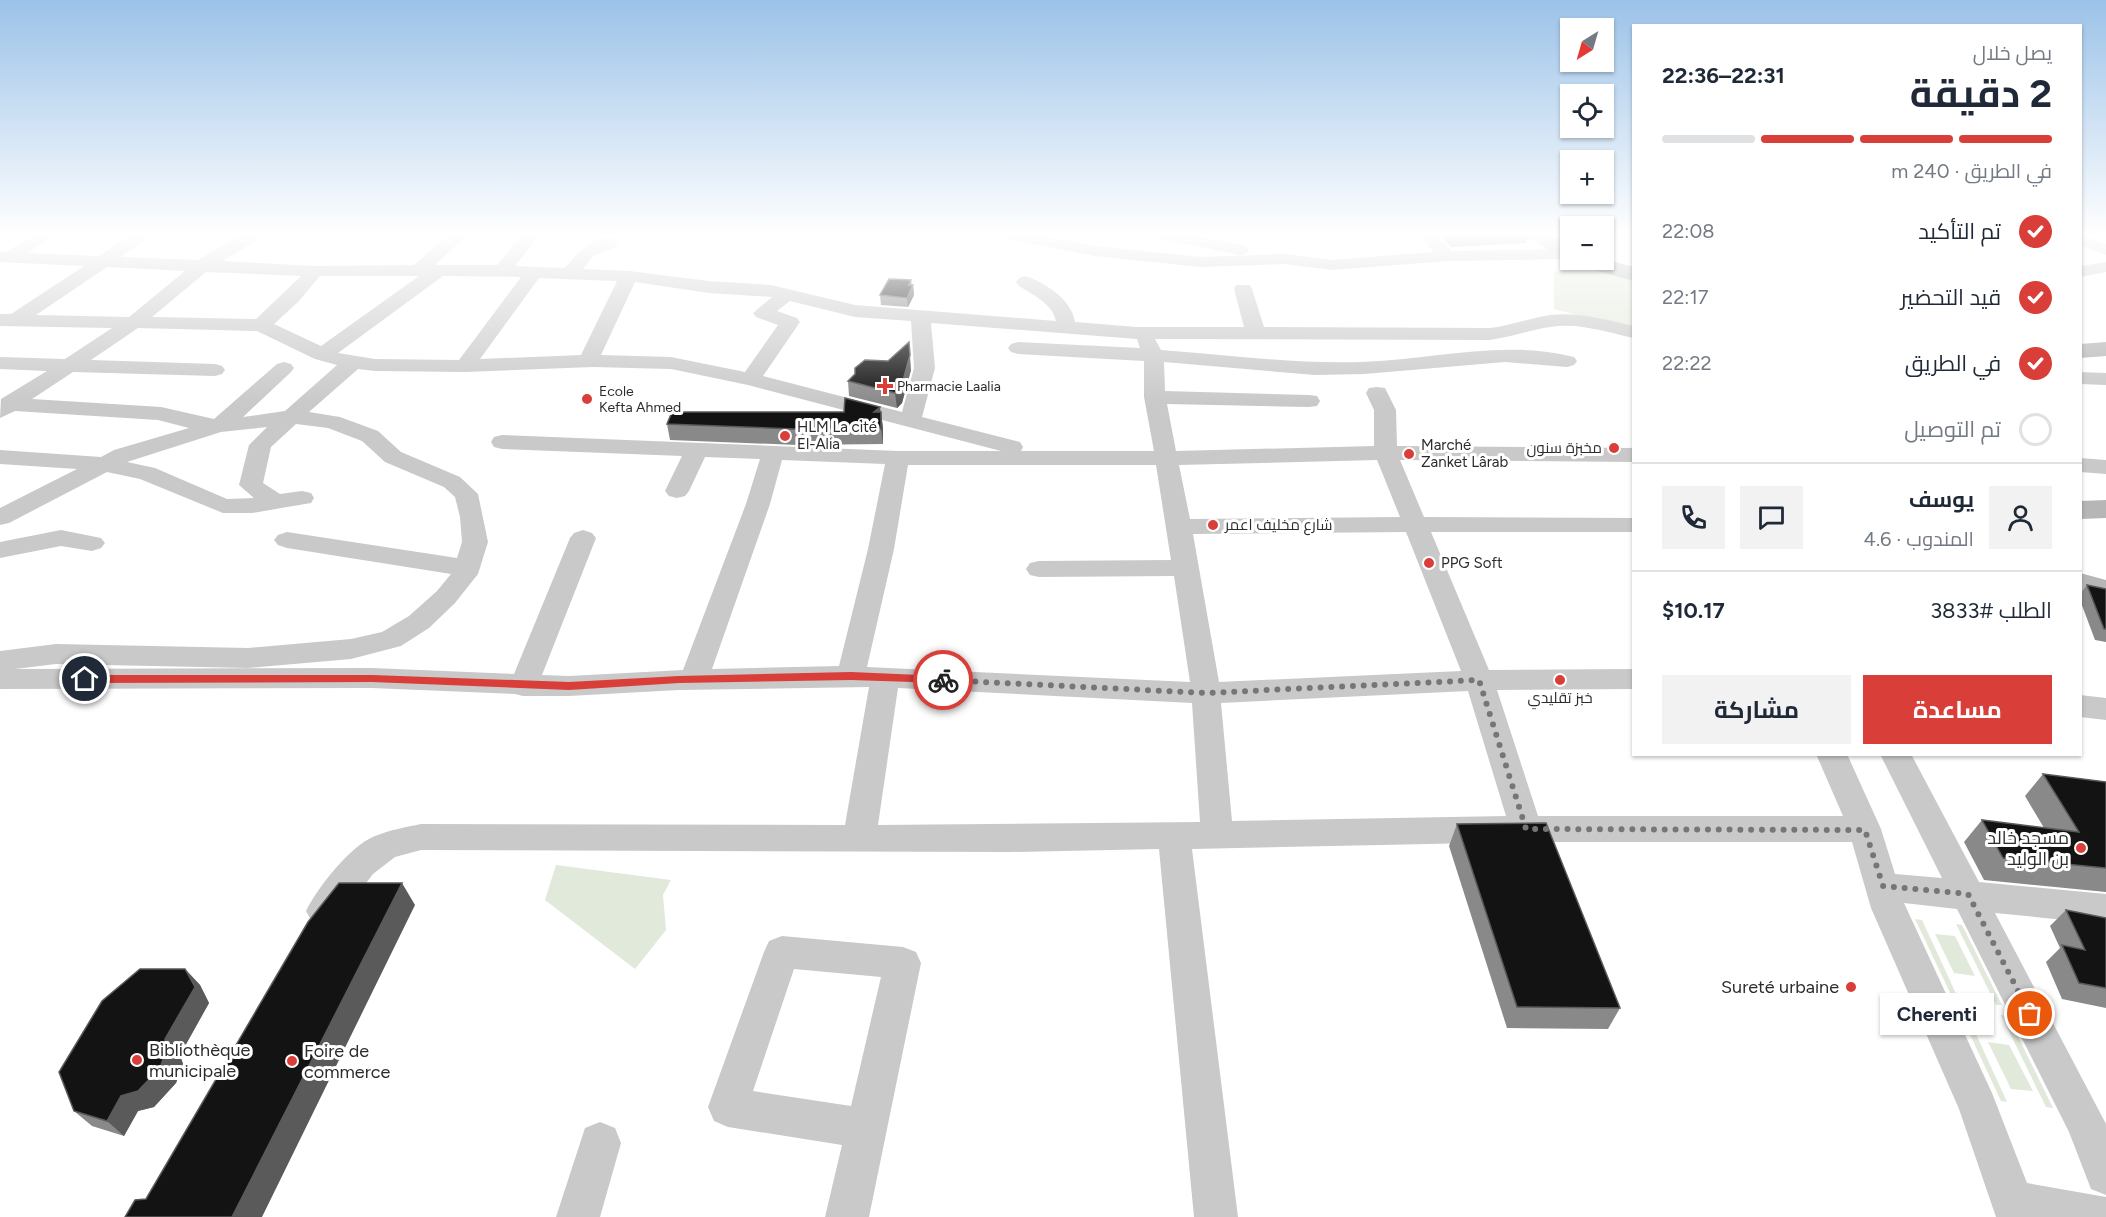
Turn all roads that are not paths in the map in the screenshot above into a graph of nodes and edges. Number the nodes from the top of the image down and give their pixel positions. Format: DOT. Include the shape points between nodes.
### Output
graph roads {
  1 [pos="57,291"];
  2 [pos="172,291"];
  3 [pos="298,291"];
  4 [pos="411,291"];
  5 [pos="520,291"];
  6 [pos="622,291"];
  7 [pos="724,291"];
  8 [pos="1038,291"];
  9 [pos="1244,291"];
  10 [pos="780,305"];
  11 [pos="920,315"];
  12 [pos="136,321"];
  13 [pos="5,323"];
  14 [pos="261,325"];
  15 [pos="1535,326"];
  16 [pos="1066,327"];
  17 [pos="1256,332"];
  18 [pos="1337,332"];
  19 [pos="1632,332"];
  20 [pos="1142,333"];
  21 [pos="1562,333"];
  22 [pos="1018,348"];
  23 [pos="2106,349"];
  24 [pos="2082,351"];
  25 [pos="322,355"];
  26 [pos="1154,355"];
  27 [pos="1567,361"];
  28 [pos="353,362"];
  29 [pos="588,362"];
  30 [pos="0,363"];
  31 [pos="73,364"];
  32 [pos="465,366"];
  33 [pos="284,368"];
  34 [pos="1351,368"];
  35 [pos="215,370"];
  36 [pos="2082,378"];
  37 [pos="750,379"];
  38 [pos="2106,379"];
  39 [pos="1377,393"];
  40 [pos="1155,397"];
  41 [pos="1309,401"];
  42 [pos="5,407"];
  43 [pos="293,417"];
  44 [pos="910,420"];
  45 [pos="219,426"];
  46 [pos="502,442"];
  47 [pos="696,450"];
  48 [pos="773,453"];
  49 [pos="1386,453"];
  50 [pos="0,457"];
  51 [pos="1048,457"];
  52 [pos="898,458"];
  53 [pos="1165,458"];
  54 [pos="1630,460"];
  55 [pos="104,464"];
  56 [pos="2082,465"];
  57 [pos="2106,467"];
  58 [pos="677,491"];
  59 [pos="302,498"];
  60 [pos="275,502"];
  61 [pos="2106,509"];
  62 [pos="2082,510"];
  63 [pos="0,518"];
  64 [pos="1414,524"];
  65 [pos="1632,525"];
  66 [pos="1179,527"];
  67 [pos="583,538"];
  68 [pos="287,540"];
  69 [pos="92,543"];
  70 [pos="0,550"];
  71 [pos="466,568"];
  72 [pos="1185,568"];
  73 [pos="1039,569"];
  74 [pos="2082,584"];
  75 [pos="2106,590"];
  76 [pos="82,654"];
  77 [pos="0,660"];
  78 [pos="851,676"];
  79 [pos="885,677"];
  80 [pos="0,679"];
  81 [pos="61,679"];
  82 [pos="1632,679"];
  83 [pos="1479,680"];
  84 [pos="693,681"];
  85 [pos="523,686"];
  86 [pos="1206,693"];
  87 [pos="2082,706"];
  88 [pos="2106,709"];
  89 [pos="1832,756"];
  90 [pos="1896,756"];
  91 [pos="1526,829"];
  92 [pos="1865,830"];
  93 [pos="1217,835"];
  94 [pos="1174,836"];
  95 [pos="859,839"];
  96 [pos="1883,886"];
  97 [pos="1968,894"];
  98 [pos="2106,909"];
  99 [pos="309,931"];
  100 [pos="866,1128"];
  101 [pos="600,1143"];
  102 [pos="2106,1174"];
  103 [pos="2014,1210"];
  104 [pos="578,1217"];
  105 [pos="847,1217"];
  106 [pos="1216,1217"];
  107 [pos="2100,1217"];
  1 -- 13 [label="street"];
  2 -- 12 [label="street"];
  3 -- 14 [label="street"];
  4 -- 25 [label="street"];
  5 -- 32 [label="street"];
  6 -- 29 [label="street"];
  7 -- 10 [label="street"];
  8 -- 16 [label="street" via="1061,306 1067,315"];
  9 -- 17 [label="street"];
  10 -- 11 [label="street"];
  10 -- 37 [label="street" via="790,322"];
  11 -- 16 [label="street"];
  11 -- 44 [label="street" via="927,346 924,381"];
  12 -- 13 [label="street"];
  12 -- 14 [label="street"];
  12 -- 31 [label="street"];
  14 -- 25 [label="street"];
  15 -- 18 [label="street" via="1490,334"];
  15 -- 19 [label="street" via="1549,321 1580,320"];
  15 -- 21 [label="street"];
  16 -- 20 [label="street"];
  17 -- 18 [label="street"];
  17 -- 20 [label="street"];
  18 -- 34 [label="street"];
  20 -- 26 [label="street"];
  22 -- 26 [label="street"];
  23 -- 24 [label="main road"];
  25 -- 28 [label="street"];
  26 -- 34 [label="street" via="1315,369"];
  26 -- 40 [label="street"];
  27 -- 34 [label="street" via="1505,356"];
  28 -- 32 [label="street"];
  28 -- 43 [label="street"];
  29 -- 32 [label="street"];
  29 -- 37 [label="street" via="671,363"];
  30 -- 31 [label="street"];
  31 -- 35 [label="street"];
  31 -- 42 [label="street"];
  33 -- 45 [label="street"];
  36 -- 38 [label="street"];
  37 -- 44 [label="street"];
  39 -- 49 [label="street" via="1385,410"];
  40 -- 41 [label="street"];
  40 -- 53 [label="street"];
  42 -- 45 [label="street" via="161,414"];
  43 -- 45 [label="street"];
  43 -- 60 [label="street" via="260,445 251,485"];
  43 -- 71 [label="street" via="332,422 370,436 393,457 452,482 466,494 475,542"];
  44 -- 51 [label="street"];
  45 -- 55 [label="street" via="173,438"];
  46 -- 47 [label="street"];
  47 -- 48 [label="street"];
  47 -- 58 [label="street"];
  48 -- 52 [label="street"];
  48 -- 84 [label="street"];
  49 -- 53 [label="street"];
  49 -- 54 [label="street"];
  49 -- 64 [label="street"];
  50 -- 55 [label="street"];
  51 -- 52 [label="street"];
  51 -- 53 [label="street"];
  52 -- 78 [label="street"];
  53 -- 66 [label="street"];
  55 -- 60 [label="street" via="147,473 223,506"];
  55 -- 63 [label="street"];
  56 -- 57 [label="street"];
  59 -- 60 [label="street"];
  61 -- 62 [label="main road"];
  64 -- 65 [label="street"];
  64 -- 66 [label="street"];
  64 -- 83 [label="street"];
  66 -- 72 [label="street"];
  67 -- 85 [label="street"];
  68 -- 71 [label="street"];
  69 -- 70 [label="street" via="61,538"];
  71 -- 76 [label="street" via="446,597 419,622 391,639 351,649 248,658"];
  72 -- 73 [label="street"];
  72 -- 86 [label="street"];
  74 -- 75 [label="main road"];
  76 -- 77 [label="street"];
  76 -- 81 [label="street"];
  78 -- 79 [label="street"];
  78 -- 84 [label="street"];
  79 -- 86 [label="street"];
  79 -- 95 [label="street"];
  80 -- 81 [label="street"];
  81 -- 85 [label="street" via="372,678"];
  82 -- 83 [label="street"];
  83 -- 86 [label="street"];
  83 -- 91 [label="street"];
  84 -- 85 [label="street"];
  86 -- 93 [label="street"];
  87 -- 88 [label="street"];
  89 -- 92 [label="street"];
  90 -- 97 [label="street"];
  91 -- 92 [label="street"];
  91 -- 93 [label="street"];
  92 -- 96 [label="street"];
  93 -- 94 [label="street"];
  94 -- 95 [label="street"];
  94 -- 106 [label="street"];
  95 -- 99 [label="street" via="421,837 385,846 361,864"];
  96 -- 97 [label="street"];
  96 -- 103 [label="street" via="1888,908 1978,1107"];
  97 -- 98 [label="street"];
  97 -- 102 [label="street" via="2085,1122"];
  100 -- 100 [label="street" via="903,963 782,952 728,1107"];
  100 -- 105 [label="street"];
  101 -- 104 [label="street"];
  103 -- 107 [label="street"];
}
